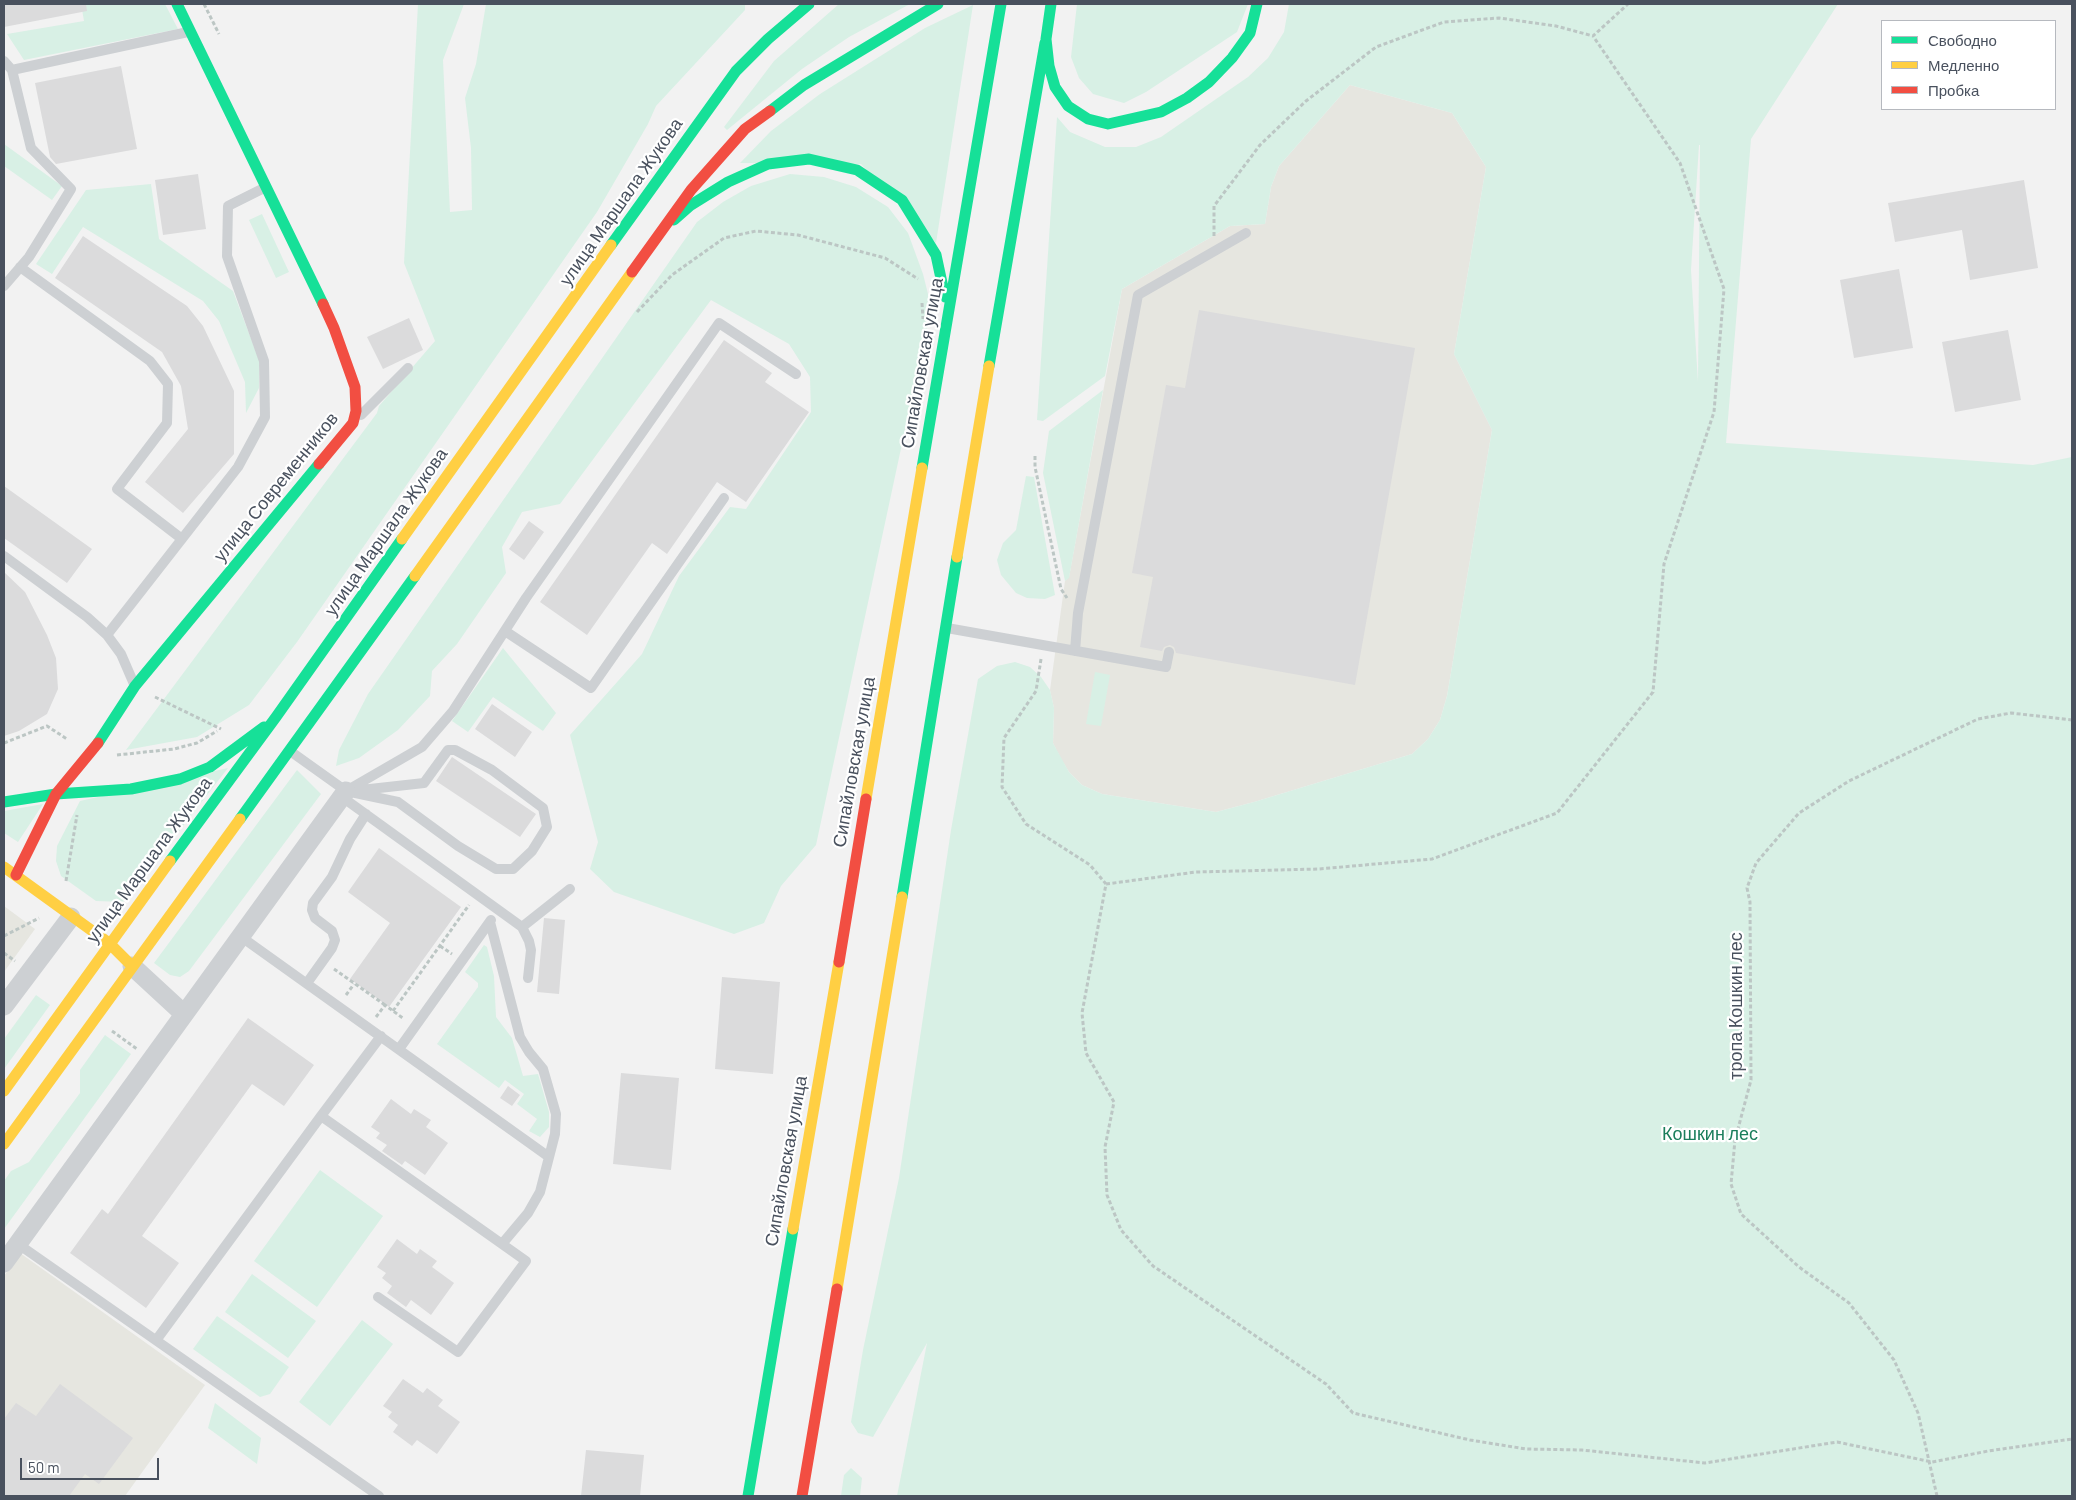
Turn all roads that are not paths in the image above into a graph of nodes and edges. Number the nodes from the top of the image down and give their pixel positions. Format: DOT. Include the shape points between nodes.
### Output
graph roads {
  1 [pos="177,4"];
  2 [pos="809,4"];
  3 [pos="938,4"];
  4 [pos="1001,4"];
  5 [pos="1051,4"];
  6 [pos="1257,4"];
  7 [pos="191,31"];
  8 [pos="1046,39"];
  9 [pos="4,61"];
  10 [pos="12,70"];
  11 [pos="267,186"];
  12 [pos="661,230"];
  13 [pos="1246,233"];
  14 [pos="20,267"];
  15 [pos="4,286"];
  16 [pos="948,310"];
  17 [pos="408,368"];
  18 [pos="796,374"];
  19 [pos="353,423"];
  20 [pos="724,498"];
  21 [pos="182,539"];
  22 [pos="4,556"];
  23 [pos="946,628"];
  24 [pos="505,631"];
  25 [pos="107,635"];
  26 [pos="1075,651"];
  27 [pos="1169,652"];
  28 [pos="134,686"];
  29 [pos="276,717"];
  30 [pos="290,751"];
  31 [pos="56,794"];
  32 [pos="344,794"];
  33 [pos="4,802"];
  34 [pos="366,814"];
  35 [pos="4,867"];
  36 [pos="16,875"];
  37 [pos="570,889"];
  38 [pos="499,910"];
  39 [pos="71,917"];
  40 [pos="490,922"];
  41 [pos="522,927"];
  42 [pos="240,936"];
  43 [pos="109,944"];
  44 [pos="132,966"];
  45 [pos="528,978"];
  46 [pos="306,983"];
  47 [pos="4,1006"];
  48 [pos="184,1014"];
  49 [pos="381,1036"];
  50 [pos="398,1049"];
  51 [pos="4,1092"];
  52 [pos="321,1116"];
  53 [pos="4,1144"];
  54 [pos="549,1157"];
  55 [pos="18,1244"];
  56 [pos="502,1244"];
  57 [pos="4,1263"];
  58 [pos="378,1298"];
  59 [pos="157,1340"];
  60 [pos="379,1496"];
  61 [pos="748,1496"];
  62 [pos="802,1496"];
  1 -- 7 [label="main road, улица Современников"];
  2 -- 29 [label="main road, улица Маршала Жукова" via="736,71 699,120"];
  3 -- 12 [label="main road" via="804,85 745,129 691,190"];
  4 -- 16 [label="main road, Сипайловская улица"];
  5 -- 8 [label="main road"];
  6 -- 8 [label="main road" via="1250,32 1232,58 1209,82 1161,112 1108,124 1088,119 1068,106 1055,87 1048,66"];
  7 -- 10 [label="lane"];
  7 -- 11 [label="main road, улица Современников"];
  8 -- 23 [label="main road"];
  9 -- 10 [label="lane"];
  10 -- 14 [label="lane" via="31,148 71,189"];
  11 -- 19 [label="main road, улица Современников" via="334,328 357,399"];
  11 -- 21 [label="lane" via="228,206 227,256 264,361 265,417 238,467"];
  12 -- 16 [label="main road" via="721,186 768,164 809,159 857,170 902,200 936,255"];
  12 -- 30 [label="main road"];
  13 -- 26 [label="lane" via="1138,295 1078,613"];
  14 -- 15 [label="lane"];
  14 -- 21 [label="lane" via="150,361 168,384 167,423 117,489"];
  16 -- 61 [label="main road, Сипайловская улица"];
  17 -- 19 [label="lane"];
  18 -- 24 [label="lane" via="719,322"];
  19 -- 28 [label="main road, улица Современников"];
  20 -- 24 [label="lane" via="590,688"];
  21 -- 25 [label="lane"];
  22 -- 25 [label="lane" via="88,616"];
  23 -- 26 [label="lane"];
  23 -- 62 [label="main road"];
  24 -- 32 [label="lane" via="453,711 422,747"];
  25 -- 28 [label="lane" via="121,654"];
  26 -- 27 [label="lane" via="1166,667"];
  28 -- 31 [label="main road, улица Современников" via="92,752"];
  29 -- 31 [label="main road" via="210,767 180,779 131,789"];
  29 -- 43 [label="main road, улица Маршала Жукова"];
  30 -- 32 [label="lane"];
  30 -- 44 [label="main road"];
  31 -- 33 [label="main road"];
  31 -- 36 [label="main road, улица Современников"];
  32 -- 32 [label="lane" via="398,802 496,869 513,869 532,852 547,827 543,808 492,770 456,750 448,750 424,783"];
  32 -- 34 [label="lane"];
  32 -- 42 [label="street"];
  34 -- 38 [label="lane"];
  34 -- 46 [label="lane" via="312,907 314,918 332,931 334,944"];
  35 -- 36 [label="main road"];
  36 -- 39 [label="main road"];
  37 -- 41 [label="lane"];
  38 -- 40 [label="lane"];
  38 -- 41 [label="lane"];
  39 -- 43 [label="main road"];
  39 -- 47 [label="street"];
  40 -- 50 [label="lane"];
  40 -- 54 [label="lane" via="520,1037 543,1069 556,1114"];
  41 -- 45 [label="lane" via="531,950"];
  42 -- 46 [label="lane"];
  42 -- 48 [label="street"];
  43 -- 44 [label="main road"];
  43 -- 51 [label="main road, улица Маршала Жукова"];
  44 -- 48 [label="street"];
  44 -- 53 [label="main road"];
  46 -- 49 [label="lane"];
  48 -- 55 [label="street"];
  49 -- 50 [label="lane"];
  49 -- 52 [label="lane"];
  50 -- 54 [label="lane"];
  52 -- 56 [label="lane"];
  52 -- 59 [label="lane"];
  54 -- 56 [label="lane" via="533,1207"];
  55 -- 57 [label="street"];
  55 -- 59 [label="lane"];
  56 -- 58 [label="lane" via="526,1260 458,1352"];
  59 -- 60 [label="lane"];
}
